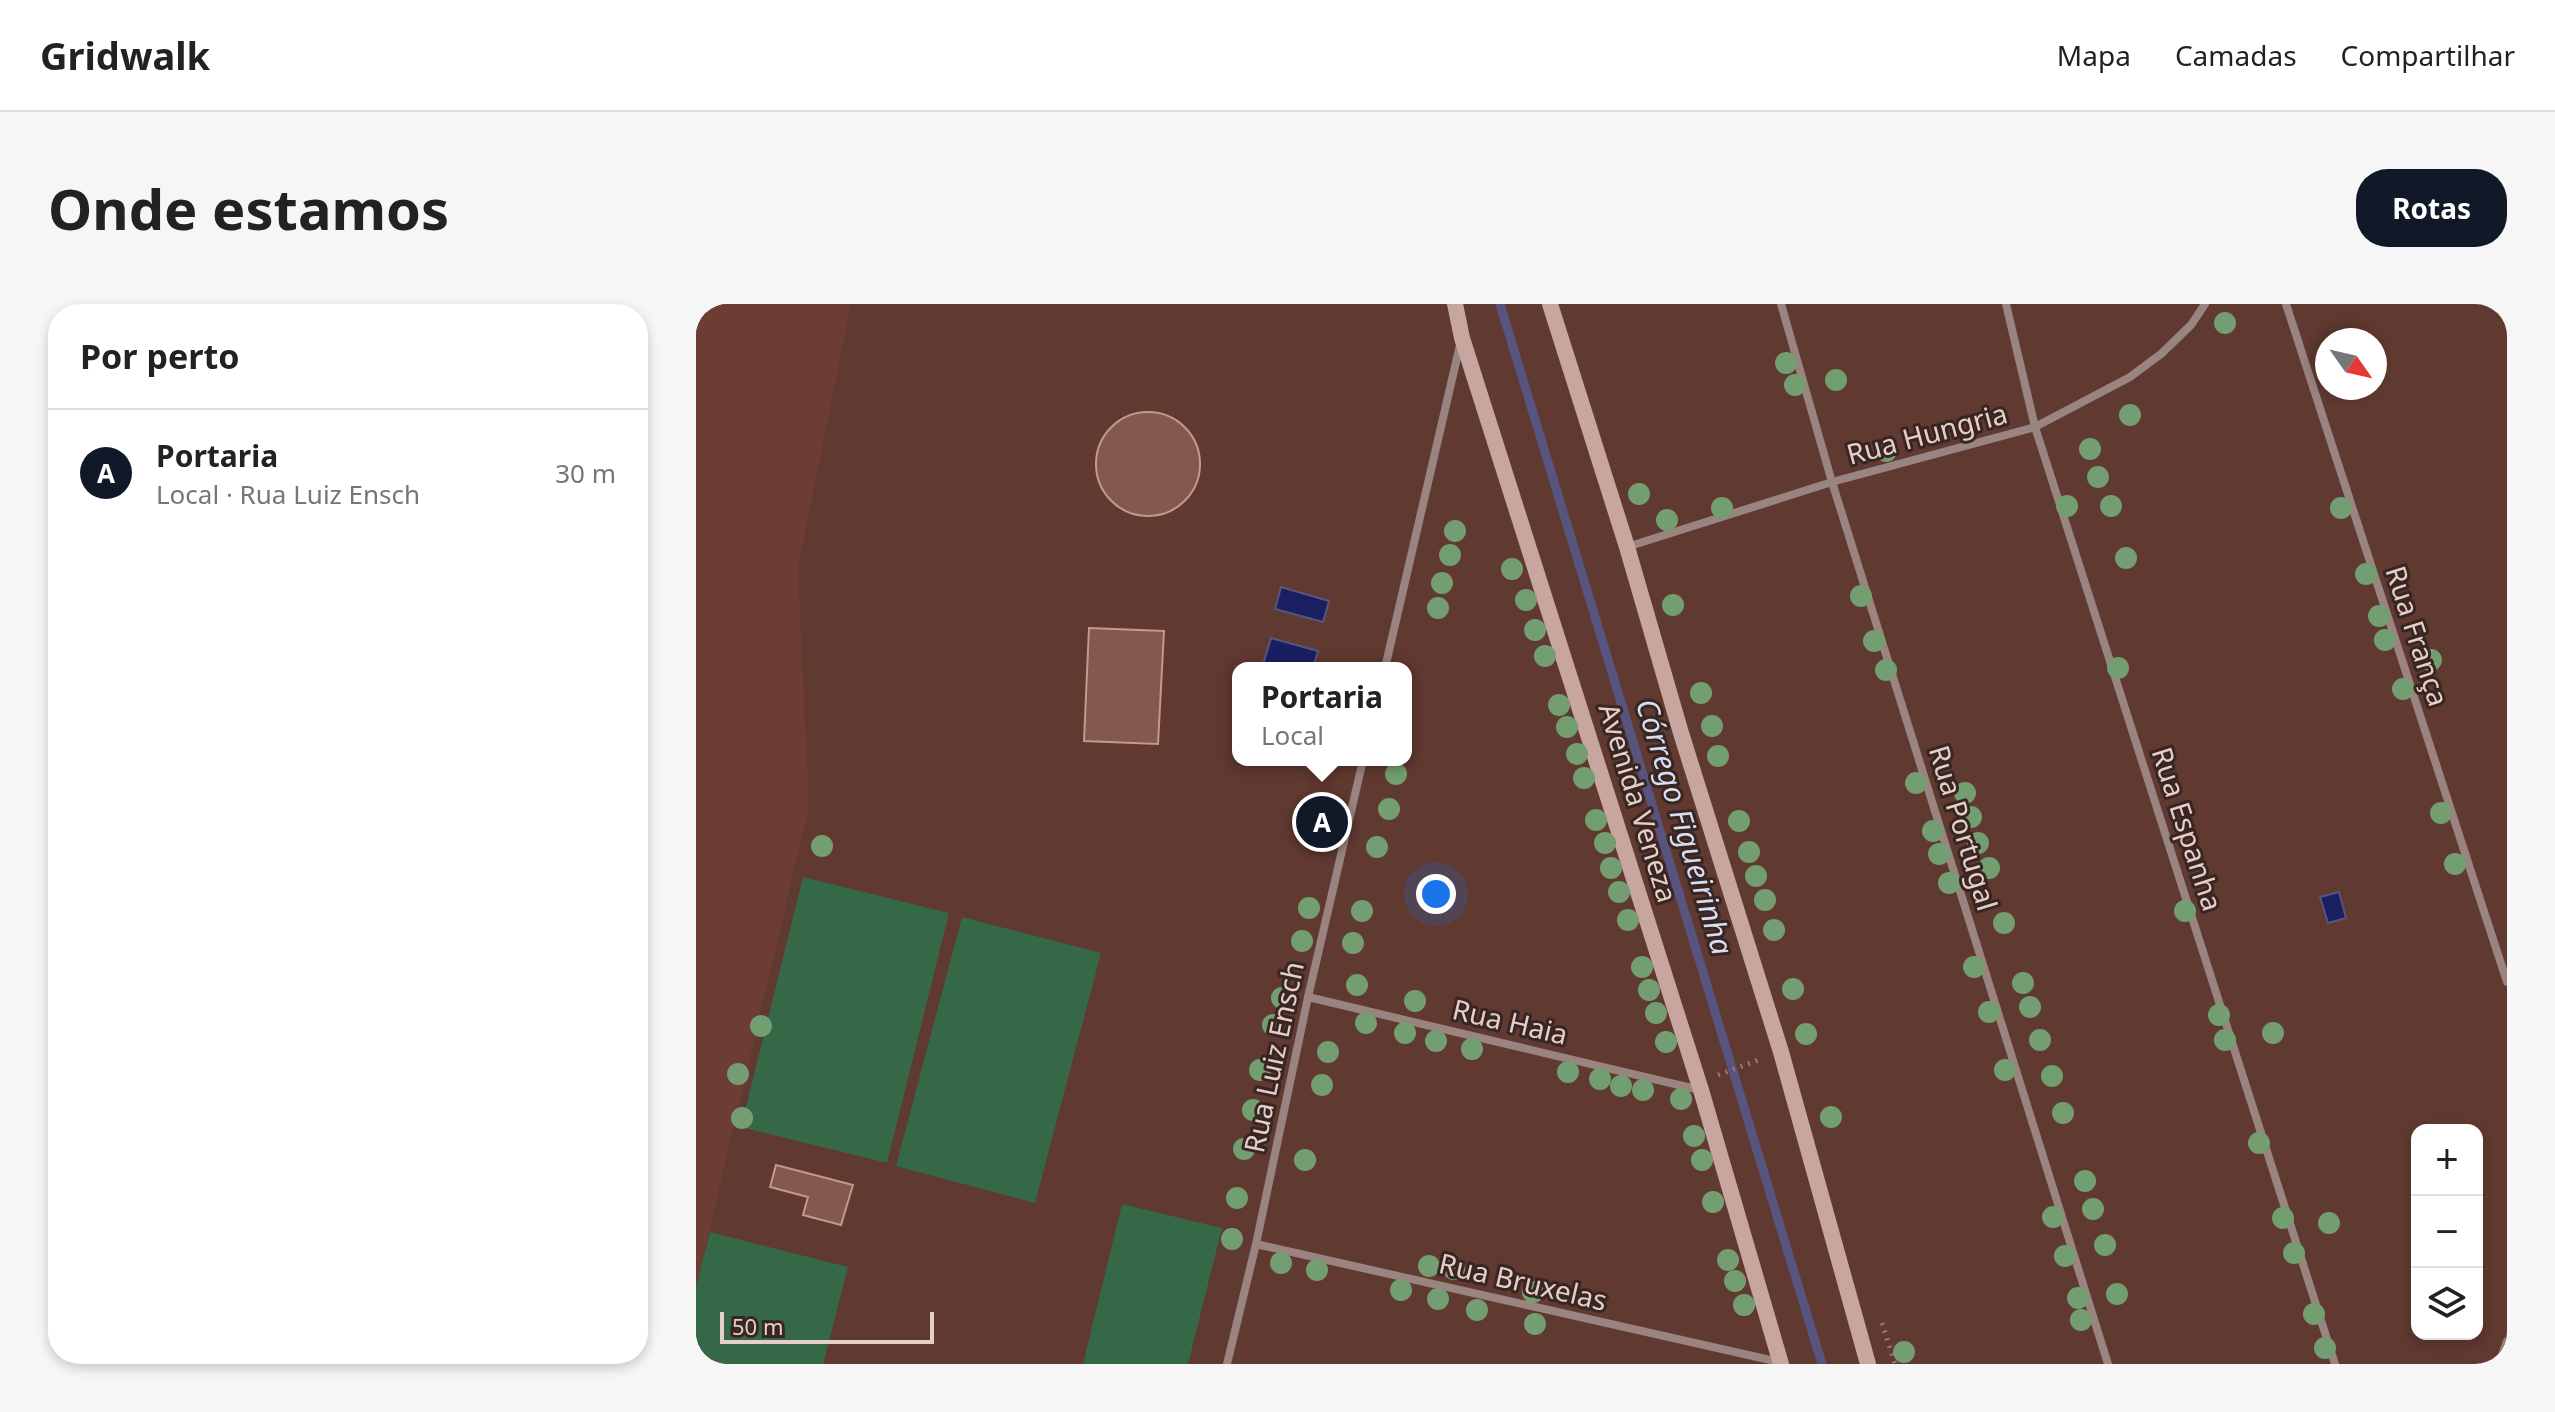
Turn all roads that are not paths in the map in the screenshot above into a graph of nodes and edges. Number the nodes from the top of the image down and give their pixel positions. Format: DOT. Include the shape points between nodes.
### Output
graph roads {
  1 [pos="1455,304"];
  2 [pos="1550,304"];
  3 [pos="1781,304"];
  4 [pos="2006,304"];
  5 [pos="2205,304"];
  6 [pos="2286,304"];
  7 [pos="1462,338"];
  8 [pos="2035,427"];
  9 [pos="1832,482"];
  10 [pos="1627,547"];
  11 [pos="1386,662"];
  12 [pos="1362,766"];
  13 [pos="2507,982"];
  14 [pos="1308,997"];
  15 [pos="1700,1086"];
  16 [pos="1256,1244"];
  17 [pos="2507,1341"];
  18 [pos="1780,1363"];
  19 [pos="1227,1364"];
  20 [pos="1868,1364"];
  21 [pos="2108,1364"];
  22 [pos="2335,1364"];
  23 [pos="2499,1364"];
  1 -- 7 [label="main road, Avenida Veneza"];
  2 -- 10 [label="main road"];
  3 -- 9 [label="street, Rua Portugal"];
  4 -- 8 [label="street, Rua Espanha"];
  5 -- 8 [label="street, Rua Hungria" via="2191,325 2130,377"];
  6 -- 13 [label="street, Rua França"];
  7 -- 11 [label="street"];
  7 -- 15 [label="main road, Avenida Veneza"];
  8 -- 9 [label="street, Rua Hungria"];
  8 -- 22 [label="street, Rua Espanha"];
  9 -- 10 [label="street, Rua Hungria"];
  9 -- 21 [label="street, Rua Portugal"];
  10 -- 20 [label="main road" via="1781,1052"];
  12 -- 14 [label="street, Rua Luiz Ensch"];
  14 -- 15 [label="street, Rua Haia"];
  14 -- 16 [label="street, Rua Luiz Ensch"];
  15 -- 18 [label="main road, Avenida Veneza"];
  16 -- 18 [label="street, Rua Bruxelas"];
  16 -- 19 [label="street, Rua Luiz Ensch"];
  17 -- 23 [label="street"];
}
